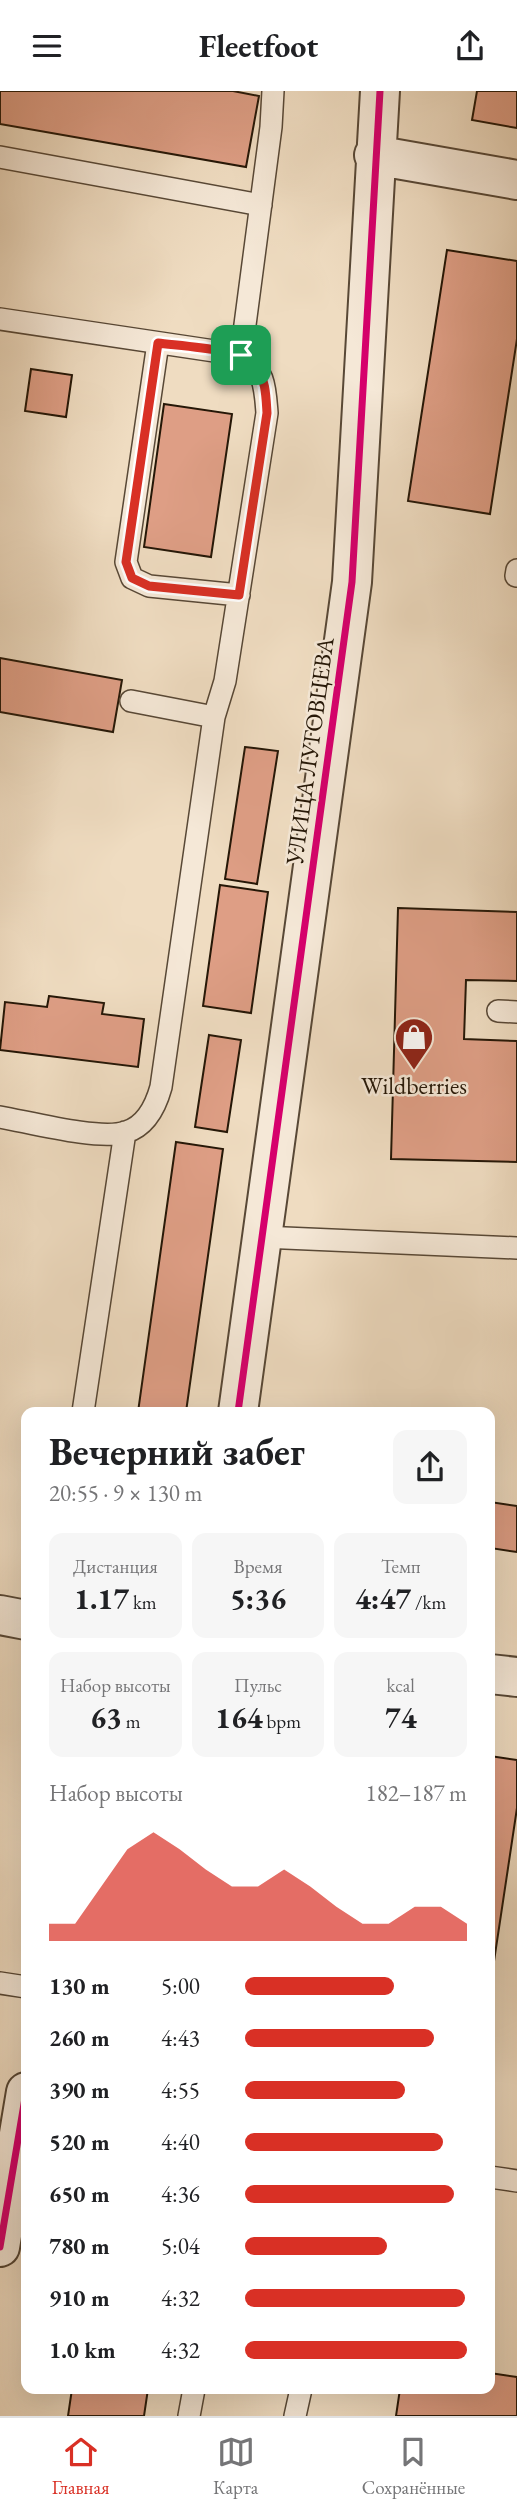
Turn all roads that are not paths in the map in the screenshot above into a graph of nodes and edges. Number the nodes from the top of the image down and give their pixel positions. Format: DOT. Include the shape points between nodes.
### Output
graph roads {
  1 [pos="273,91"];
  2 [pos="380,91"];
  3 [pos="374,155"];
  4 [pos="0,157"];
  5 [pos="517,180"];
  6 [pos="261,205"];
  7 [pos="0,319"];
  8 [pos="158,343"];
  9 [pos="241,355"];
  10 [pos="517,570"];
  11 [pos="516,576"];
  12 [pos="239,595"];
  13 [pos="131,701"];
  14 [pos="214,717"];
  15 [pos="0,1117"];
  16 [pos="125,1132"];
  17 [pos="262,1237"];
  18 [pos="517,1248"];
  19 [pos="84,1407"];
  20 [pos="239,1407"];
  21 [pos="0,1615"];
  22 [pos="21,1620"];
  23 [pos="495,1675"];
  24 [pos="517,1677"];
  25 [pos="0,1983"];
  26 [pos="21,1986"];
  27 [pos="21,2129"];
  28 [pos="495,2178"];
  29 [pos="517,2181"];
  30 [pos="3,2209"];
  31 [pos="0,2247"];
  32 [pos="193,2394"];
  33 [pos="300,2394"];
  34 [pos="190,2416"];
  35 [pos="295,2416"];
  1 -- 6 [label="lane"];
  2 -- 3 [label="street, УЛИЦА ЛУГОВЦЕВА"];
  3 -- 5 [label="street"];
  3 -- 17 [label="street, УЛИЦА ЛУГОВЦЕВА" via="352,582"];
  4 -- 6 [label="lane"];
  6 -- 9 [label="lane"];
  7 -- 8 [label="lane"];
  8 -- 9 [label="lane"];
  8 -- 12 [label="lane" via="126,562 132,578 149,586"];
  9 -- 12 [label="lane" via="256,364 265,386 267,413"];
  10 -- 11 [label="lane"];
  12 -- 14 [label="lane" via="225,681"];
  13 -- 14 [label="lane"];
  14 -- 16 [label="lane" via="162,1087 156,1107"];
  15 -- 16 [label="lane" via="96,1134"];
  16 -- 19 [label="lane"];
  17 -- 18 [label="lane"];
  17 -- 20 [label="street, УЛИЦА ЛУГОВЦЕВА"];
  21 -- 22 [label="street"];
  23 -- 24 [label="street"];
  25 -- 26 [label="lane"];
  27 -- 30 [label="street"];
  28 -- 29 [label="lane"];
  30 -- 31 [label="street"];
  32 -- 34 [label="lane"];
  33 -- 35 [label="lane"];
}
